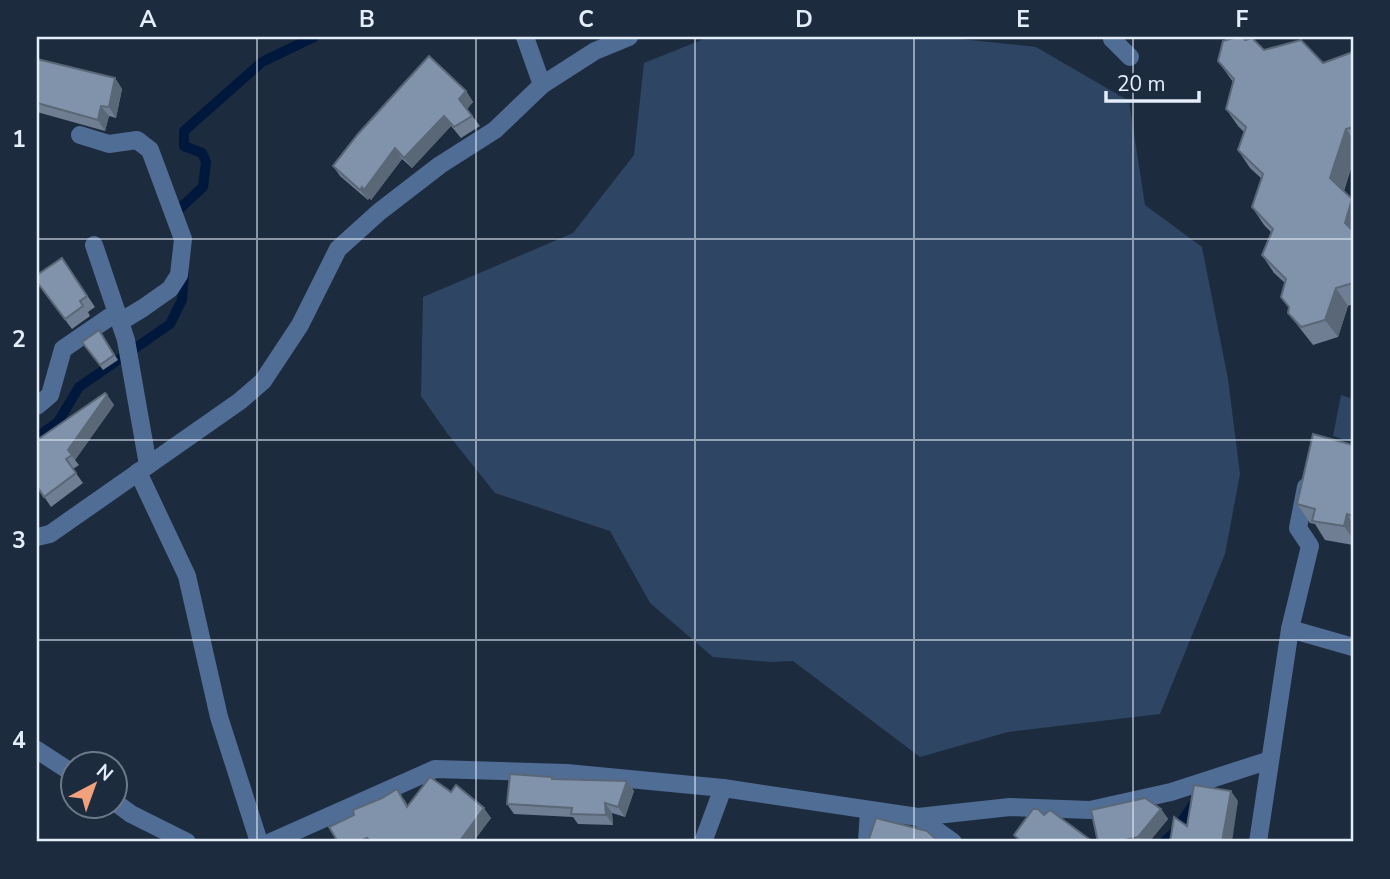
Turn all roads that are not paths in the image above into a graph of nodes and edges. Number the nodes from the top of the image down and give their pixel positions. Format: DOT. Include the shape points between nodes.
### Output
graph roads {
  1 [pos="525,37"];
  2 [pos="629,37"];
  3 [pos="1116,37"];
  4 [pos="1130,57"];
  5 [pos="542,85"];
  6 [pos="80,135"];
  7 [pos="94,245"];
  8 [pos="118,317"];
  9 [pos="37,406"];
  10 [pos="1310,466"];
  11 [pos="143,468"];
  12 [pos="37,537"];
  13 [pos="1290,629"];
  14 [pos="1353,647"];
  15 [pos="37,750"];
  16 [pos="1270,760"];
  17 [pos="60,765"];
  18 [pos="723,788"];
  19 [pos="869,810"];
  20 [pos="130,813"];
  21 [pos="918,817"];
  22 [pos="187,842"];
  23 [pos="259,842"];
  24 [pos="271,842"];
  25 [pos="703,842"];
  26 [pos="867,842"];
  27 [pos="953,842"];
  28 [pos="1258,842"];
  1 -- 5 [label="street"];
  2 -- 5 [label="street" via="595,51"];
  3 -- 4 [label="street" via="1112,39"];
  5 -- 11 [label="street" via="495,130 430,173 338,249 300,325 263,381"];
  6 -- 8 [label="street" via="109,144 137,140 150,150 183,239 179,275 170,289 144,308"];
  7 -- 8 [label="street"];
  8 -- 9 [label="street" via="63,349 50,395"];
  8 -- 11 [label="street" via="131,364"];
  10 -- 13 [label="street" via="1298,528 1310,546"];
  11 -- 12 [label="street" via="50,534"];
  11 -- 23 [label="street" via="187,576 219,717"];
  13 -- 14 [label="street"];
  13 -- 16 [label="street"];
  15 -- 17 [label="street"];
  16 -- 21 [label="street" via="1171,792 1090,810 1010,807"];
  16 -- 28 [label="street"];
  18 -- 19 [label="street"];
  18 -- 24 [label="street" via="568,774 435,769"];
  18 -- 25 [label="street"];
  19 -- 21 [label="street"];
  19 -- 26 [label="street"];
  20 -- 22 [label="street"];
  21 -- 27 [label="street"];
}
